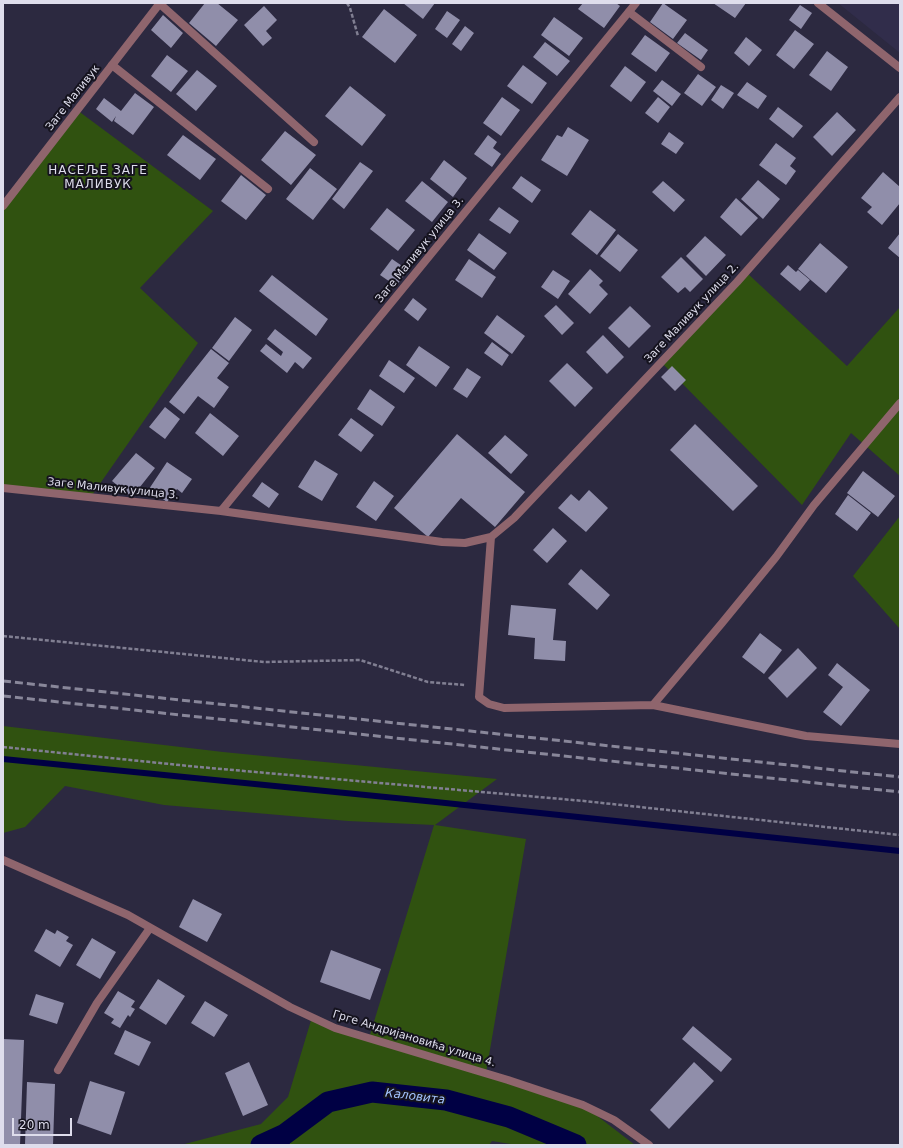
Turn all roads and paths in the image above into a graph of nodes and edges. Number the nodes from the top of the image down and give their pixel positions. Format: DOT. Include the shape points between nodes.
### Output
graph roads {
  1 [pos="160,3"];
  2 [pos="347,3"];
  3 [pos="636,3"];
  4 [pos="818,3"];
  5 [pos="629,12"];
  6 [pos="358,36"];
  7 [pos="112,65"];
  8 [pos="701,67"];
  9 [pos="900,68"];
  10 [pos="900,96"];
  11 [pos="314,142"];
  12 [pos="268,189"];
  13 [pos="3,206"];
  14 [pos="900,403"];
  15 [pos="3,488"];
  16 [pos="221,511"];
  17 [pos="491,537"];
  18 [pos="3,636"];
  19 [pos="480,687"];
  20 [pos="653,705"];
  21 [pos="900,744"];
  22 [pos="3,747"];
  23 [pos="900,835"];
  24 [pos="3,860"];
  25 [pos="150,928"];
  26 [pos="58,1070"];
  27 [pos="649,1145"];
  1 -- 7 [label="street, Заге Маливук"];
  1 -- 11 [label="street"];
  2 -- 6 [label="path"];
  3 -- 5 [label="street, Заге Маливук улица 3."];
  4 -- 9 [label="street"];
  5 -- 8 [label="street"];
  5 -- 16 [label="street, Заге Маливук улица 3."];
  7 -- 12 [label="street"];
  7 -- 13 [label="street, Заге Маливук"];
  10 -- 17 [label="street, Заге Маливук улица 2." via="737,282 514,518"];
  14 -- 20 [label="street"];
  15 -- 16 [label="street, Заге Маливук улица 3."];
  16 -- 17 [label="street, Заге Маливук улица 3." via="442,542 465,543"];
  17 -- 19 [label="street"];
  18 -- 19 [label="path" via="264,662 360,660 428,682"];
  19 -- 20 [label="street" via="479,697 489,704 504,708"];
  20 -- 21 [label="street" via="806,736"];
  22 -- 23 [label="path" via="584,801"];
  24 -- 25 [label="street, Грге Андријановића улица 4." via="128,915"];
  25 -- 26 [label="street" via="97,1003"];
  25 -- 27 [label="street, Грге Андријановића улица 4." via="290,1008 335,1028 583,1105 614,1120"];
}
